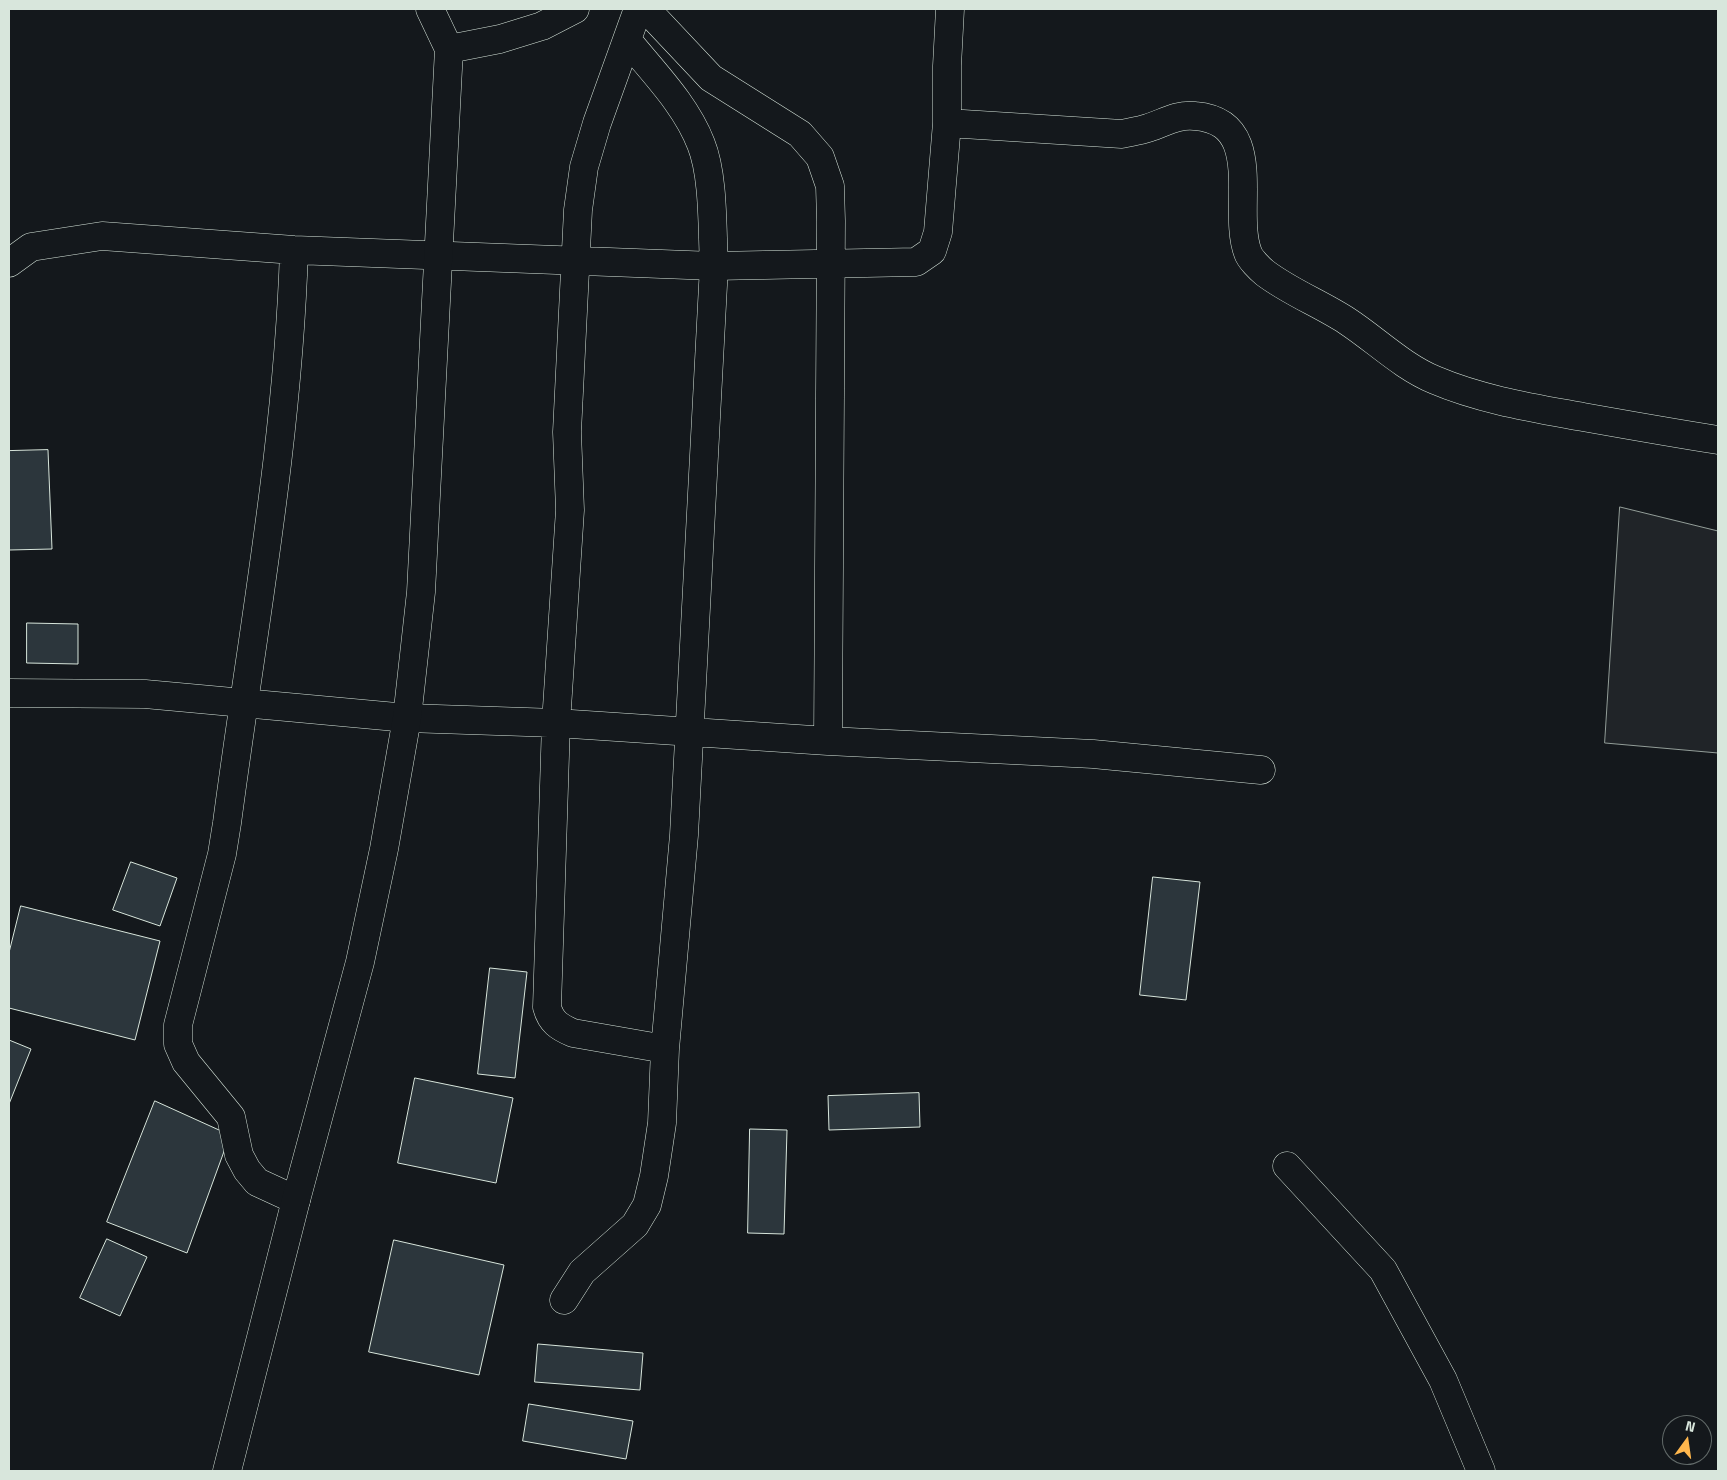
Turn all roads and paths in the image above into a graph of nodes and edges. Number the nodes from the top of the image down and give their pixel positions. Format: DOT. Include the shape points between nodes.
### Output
graph roads {
  1 [pos="430,9"];
  2 [pos="575,9"];
  3 [pos="638,9"];
  4 [pos="646,9"];
  5 [pos="950,9"];
  6 [pos="628,41"];
  7 [pos="449,49"];
  8 [pos="947,123"];
  9 [pos="294,250"];
  10 [pos="439,256"];
  11 [pos="574,260"];
  12 [pos="9,263"];
  13 [pos="830,264"];
  14 [pos="714,266"];
  15 [pos="1718,440"];
  16 [pos="9,693"];
  17 [pos="243,702"];
  18 [pos="407,718"];
  19 [pos="556,723"];
  20 [pos="690,733"];
  21 [pos="828,741"];
  22 [pos="1261,770"];
  23 [pos="665,1049"];
  24 [pos="1287,1166"];
  25 [pos="296,1200"];
  26 [pos="564,1300"];
  27 [pos="227,1471"];
  28 [pos="1481,1471"];
  1 -- 7 [label="street"];
  2 -- 7 [label="street" via="542,26 500,39"];
  3 -- 6 [label="street"];
  4 -- 13 [label="street" via="711,78 800,134 820,157 830,186"];
  5 -- 8 [label="street"];
  6 -- 11 [label="street" via="584,167"];
  6 -- 14 [label="street" via="685,111 702,144 708,179"];
  7 -- 10 [label="street"];
  8 -- 13 [label="street" via="938,232 932,251 916,262"];
  8 -- 15 [label="street" via="1122,134 1149,128 1171,118 1194,116 1221,124 1235,137 1244,170 1242,220 1248,254 1264,272 1372,337 1410,367 1461,390 1537,409"];
  9 -- 10 [label="street"];
  9 -- 12 [label="street" via="102,236 31,247"];
  9 -- 17 [label="street" via="292,330 283,420"];
  10 -- 11 [label="street"];
  10 -- 18 [label="street" via="421,592"];
  11 -- 14 [label="street"];
  11 -- 19 [label="street" via="567,432 570,510"];
  13 -- 14 [label="street"];
  13 -- 21 [label="street"];
  14 -- 20 [label="street"];
  16 -- 17 [label="street" via="145,694"];
  17 -- 18 [label="street"];
  17 -- 25 [label="street" via="222,854 184,998 178,1044 186,1062 231,1117 247,1170 257,1182"];
  18 -- 19 [label="street"];
  18 -- 25 [label="street" via="360,962"];
  19 -- 20 [label="street"];
  19 -- 23 [label="street" via="547,1007 550,1018 560,1028 573,1033"];
  20 -- 21 [label="street"];
  20 -- 23 [label="street" via="678,921"];
  21 -- 22 [label="street" via="1093,754"];
  23 -- 26 [label="street" via="662,1123 647,1205 635,1225 582,1272"];
  24 -- 28 [label="street" via="1383,1270 1444,1380"];
  25 -- 27 [label="street"];
}
